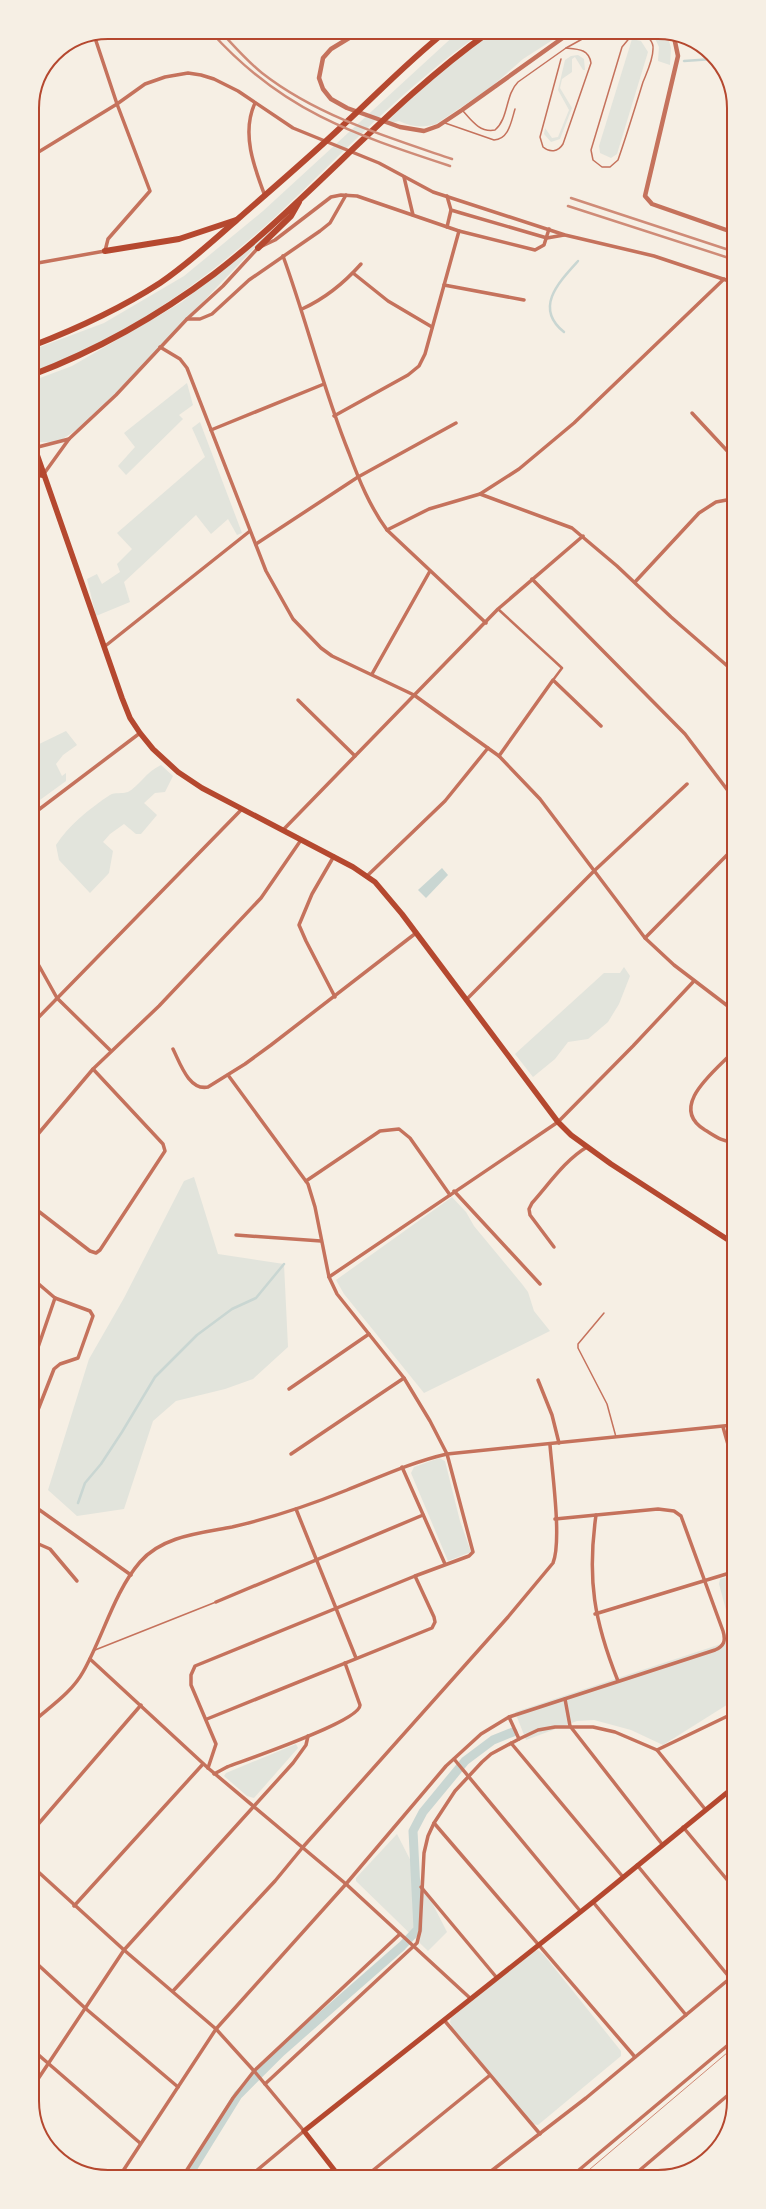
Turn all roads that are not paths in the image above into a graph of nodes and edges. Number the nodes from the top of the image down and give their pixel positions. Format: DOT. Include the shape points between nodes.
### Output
graph roads {
  1 [pos="347,39"];
  2 [pos="436,39"];
  3 [pos="479,39"];
  4 [pos="561,39"];
  5 [pos="582,39"];
  6 [pos="629,39"];
  7 [pos="647,39"];
  8 [pos="96,40"];
  9 [pos="675,41"];
  10 [pos="566,48"];
  11 [pos="561,59"];
  12 [pos="255,103"];
  13 [pos="117,104"];
  14 [pos="515,109"];
  15 [pos="462,110"];
  16 [pos="443,122"];
  17 [pos="39,152"];
  18 [pos="404,177"];
  19 [pos="346,195"];
  20 [pos="265,196"];
  21 [pos="447,196"];
  22 [pos="300,199"];
  23 [pos="451,210"];
  24 [pos="413,215"];
  25 [pos="239,218"];
  26 [pos="447,227"];
  27 [pos="549,229"];
  28 [pos="727,230"];
  29 [pos="459,231"];
  30 [pos="565,235"];
  31 [pos="548,238"];
  32 [pos="258,248"];
  33 [pos="105,251"];
  34 [pos="283,256"];
  35 [pos="39,263"];
  36 [pos="361,264"];
  37 [pos="353,273"];
  38 [pos="724,279"];
  39 [pos="727,280"];
  40 [pos="444,285"];
  41 [pos="524,300"];
  42 [pos="302,309"];
  43 [pos="187,319"];
  44 [pos="432,327"];
  45 [pos="39,343"];
  46 [pos="160,347"];
  47 [pos="39,372"];
  48 [pos="324,384"];
  49 [pos="692,413"];
  50 [pos="334,416"];
  51 [pos="456,423"];
  52 [pos="211,430"];
  53 [pos="69,439"];
  54 [pos="39,446"];
  55 [pos="727,451"];
  56 [pos="39,464"];
  57 [pos="39,474"];
  58 [pos="43,475"];
  59 [pos="358,477"];
  60 [pos="480,494"];
  61 [pos="727,500"];
  62 [pos="387,530"];
  63 [pos="250,531"];
  64 [pos="583,536"];
  65 [pos="256,544"];
  66 [pos="430,571"];
  67 [pos="532,580"];
  68 [pos="635,582"];
  69 [pos="498,609"];
  70 [pos="486,623"];
  71 [pos="103,648"];
  72 [pos="727,666"];
  73 [pos="372,674"];
  74 [pos="554,680"];
  75 [pos="414,695"];
  76 [pos="298,700"];
  77 [pos="601,726"];
  78 [pos="140,733"];
  79 [pos="488,748"];
  80 [pos="355,756"];
  81 [pos="499,756"];
  82 [pos="687,784"];
  83 [pos="727,789"];
  84 [pos="39,809"];
  85 [pos="242,809"];
  86 [pos="283,830"];
  87 [pos="301,840"];
  88 [pos="727,855"];
  89 [pos="334,856"];
  90 [pos="594,871"];
  91 [pos="367,876"];
  92 [pos="416,933"];
  93 [pos="645,938"];
  94 [pos="39,966"];
  95 [pos="694,981"];
  96 [pos="335,997"];
  97 [pos="57,998"];
  98 [pos="465,1000"];
  99 [pos="727,1006"];
  100 [pos="39,1017"];
  101 [pos="173,1049"];
  102 [pos="111,1051"];
  103 [pos="727,1059"];
  104 [pos="93,1069"];
  105 [pos="228,1075"];
  106 [pos="558,1122"];
  107 [pos="39,1133"];
  108 [pos="727,1141"];
  109 [pos="587,1147"];
  110 [pos="306,1181"];
  111 [pos="454,1192"];
  112 [pos="450,1194"];
  113 [pos="39,1211"];
  114 [pos="236,1236"];
  115 [pos="727,1238"];
  116 [pos="321,1241"];
  117 [pos="554,1248"];
  118 [pos="329,1277"];
  119 [pos="39,1284"];
  120 [pos="540,1284"];
  121 [pos="55,1298"];
  122 [pos="604,1312"];
  123 [pos="369,1334"];
  124 [pos="39,1344"];
  125 [pos="404,1378"];
  126 [pos="538,1380"];
  127 [pos="289,1389"];
  128 [pos="39,1407"];
  129 [pos="723,1426"];
  130 [pos="727,1426"];
  131 [pos="616,1437"];
  132 [pos="727,1440"];
  133 [pos="550,1444"];
  134 [pos="559,1444"];
  135 [pos="292,1454"];
  136 [pos="447,1454"];
  137 [pos="402,1467"];
  138 [pos="39,1510"];
  139 [pos="296,1510"];
  140 [pos="423,1515"];
  141 [pos="596,1515"];
  142 [pos="555,1519"];
  143 [pos="39,1544"];
  144 [pos="316,1559"];
  145 [pos="445,1564"];
  146 [pos="727,1574"];
  147 [pos="130,1576"];
  148 [pos="415,1576"];
  149 [pos="77,1581"];
  150 [pos="706,1581"];
  151 [pos="216,1602"];
  152 [pos="337,1609"];
  153 [pos="595,1614"];
  154 [pos="93,1650"];
  155 [pos="356,1658"];
  156 [pos="90,1659"];
  157 [pos="345,1663"];
  158 [pos="618,1681"];
  159 [pos="565,1699"];
  160 [pos="141,1705"];
  161 [pos="727,1716"];
  162 [pos="39,1717"];
  163 [pos="509,1718"];
  164 [pos="207,1719"];
  165 [pos="570,1726"];
  166 [pos="308,1736"];
  167 [pos="519,1739"];
  168 [pos="511,1743"];
  169 [pos="656,1750"];
  170 [pos="454,1760"];
  171 [pos="203,1764"];
  172 [pos="208,1768"];
  173 [pos="214,1774"];
  174 [pos="469,1775"];
  175 [pos="727,1793"];
  176 [pos="254,1806"];
  177 [pos="705,1809"];
  178 [pos="39,1823"];
  179 [pos="434,1823"];
  180 [pos="683,1827"];
  181 [pos="662,1844"];
  182 [pos="303,1847"];
  183 [pos="637,1865"];
  184 [pos="39,1873"];
  185 [pos="623,1877"];
  186 [pos="727,1880"];
  187 [pos="346,1884"];
  188 [pos="421,1887"];
  189 [pos="593,1902"];
  190 [pos="74,1906"];
  191 [pos="581,1912"];
  192 [pos="401,1935"];
  193 [pos="539,1945"];
  194 [pos="412,1946"];
  195 [pos="124,1950"];
  196 [pos="39,1966"];
  197 [pos="727,1970"];
  198 [pos="497,1978"];
  199 [pos="727,1980"];
  200 [pos="174,1991"];
  201 [pos="471,1999"];
  202 [pos="85,2008"];
  203 [pos="686,2014"];
  204 [pos="444,2020"];
  205 [pos="216,2029"];
  206 [pos="727,2046"];
  207 [pos="39,2055"];
  208 [pos="635,2057"];
  209 [pos="49,2064"];
  210 [pos="255,2071"];
  211 [pos="489,2076"];
  212 [pos="39,2078"];
  213 [pos="264,2083"];
  214 [pos="178,2086"];
  215 [pos="727,2096"];
  216 [pos="304,2131"];
  217 [pos="540,2134"];
  218 [pos="140,2143"];
  219 [pos="123,2170"];
  220 [pos="187,2170"];
  221 [pos="257,2170"];
  222 [pos="334,2170"];
  223 [pos="373,2170"];
  224 [pos="493,2170"];
  225 [pos="579,2170"];
  226 [pos="640,2170"];
  1 -- 16 [label="street" via="331,49 323,58 319,78 328,95 347,108 409,130 424,131"];
  2 -- 20 [label="highway"];
  3 -- 22 [label="highway" via="451,59 396,108"];
  4 -- 15 [label="street"];
  5 -- 10 [label="lane"];
  6 -- 7 [label="lane" via="622,47 591,150 593,160 602,167 610,167 618,160 653,49"];
  8 -- 13 [label="street"];
  9 -- 28 [label="street" via="678,56 645,196 652,204"];
  10 -- 11 [label="lane" via="582,50 589,56 590,63 563,144 558,150 550,151 541,144 540,137"];
  10 -- 15 [label="lane" via="515,85 503,121 495,130 479,127"];
  12 -- 13 [label="street" via="214,78 188,73 145,84"];
  12 -- 18 [label="street" via="293,128 379,163"];
  12 -- 20 [label="street" via="250,115 250,146"];
  13 -- 17 [label="street"];
  13 -- 33 [label="street" via="150,191 108,239"];
  14 -- 16 [label="lane" via="506,134 498,139"];
  15 -- 16 [label="street"];
  18 -- 21 [label="street"];
  18 -- 24 [label="street"];
  19 -- 24 [label="street"];
  19 -- 32 [label="street" via="331,197 275,240"];
  19 -- 34 [label="street" via="330,223"];
  20 -- 25 [label="highway"];
  21 -- 23 [label="street"];
  21 -- 27 [label="street"];
  22 -- 32 [label="highway" via="290,216"];
  22 -- 47 [label="highway" via="231,260 178,300 88,353"];
  23 -- 26 [label="street"];
  23 -- 31 [label="street"];
  24 -- 26 [label="street"];
  25 -- 33 [label="highway" via="179,239"];
  25 -- 45 [label="highway" via="205,249 140,295 70,331"];
  26 -- 29 [label="street"];
  27 -- 30 [label="street"];
  27 -- 31 [label="street"];
  29 -- 31 [label="street" via="535,250 543,246"];
  29 -- 40 [label="street"];
  30 -- 31 [label="street"];
  30 -- 38 [label="street" via="654,256"];
  32 -- 43 [label="street"];
  33 -- 35 [label="street"];
  34 -- 42 [label="street"];
  34 -- 43 [label="street" via="249,280 212,314 194,320"];
  36 -- 37 [label="street"];
  37 -- 42 [label="street" via="316,302"];
  37 -- 44 [label="street" via="388,301"];
  38 -- 39 [label="street"];
  38 -- 60 [label="street" via="574,422 519,469"];
  40 -- 41 [label="street"];
  40 -- 44 [label="street"];
  42 -- 48 [label="street"];
  43 -- 46 [label="street"];
  44 -- 50 [label="street" via="425,354 415,370"];
  46 -- 52 [label="street" via="180,359 187,368"];
  46 -- 53 [label="street"];
  48 -- 50 [label="street"];
  48 -- 52 [label="street"];
  49 -- 55 [label="street"];
  50 -- 59 [label="street"];
  51 -- 59 [label="street"];
  52 -- 63 [label="street"];
  53 -- 54 [label="street"];
  53 -- 58 [label="street"];
  56 -- 58 [label="main road"];
  57 -- 58 [label="highway"];
  58 -- 71 [label="main road"];
  59 -- 62 [label="street"];
  59 -- 65 [label="street"];
  60 -- 62 [label="street" via="429,509"];
  60 -- 64 [label="street" via="572,528"];
  61 -- 68 [label="street" via="716,502 699,513"];
  62 -- 66 [label="street"];
  63 -- 65 [label="street"];
  63 -- 71 [label="street"];
  64 -- 67 [label="street" via="554,564"];
  64 -- 68 [label="street"];
  65 -- 73 [label="street" via="282,602 306,634 332,656"];
  66 -- 70 [label="street"];
  66 -- 73 [label="street"];
  67 -- 69 [label="street"];
  67 -- 83 [label="street" via="685,734"];
  68 -- 72 [label="street"];
  69 -- 70 [label="street"];
  69 -- 74 [label="street" via="562,668"];
  70 -- 75 [label="street"];
  71 -- 78 [label="main road" via="130,718"];
  73 -- 75 [label="street"];
  74 -- 77 [label="street"];
  74 -- 81 [label="street"];
  75 -- 79 [label="street"];
  75 -- 80 [label="street"];
  76 -- 80 [label="street"];
  78 -- 84 [label="street"];
  78 -- 85 [label="main road" via="165,761 190,781"];
  79 -- 81 [label="street"];
  79 -- 91 [label="street" via="445,801"];
  80 -- 86 [label="street"];
  81 -- 90 [label="street" via="540,799"];
  82 -- 90 [label="street"];
  85 -- 86 [label="main road"];
  85 -- 97 [label="street"];
  86 -- 87 [label="main road"];
  87 -- 89 [label="main road"];
  87 -- 102 [label="street" via="261,898 158,1006"];
  88 -- 93 [label="street"];
  89 -- 91 [label="main road"];
  89 -- 96 [label="street" via="312,894 299,925"];
  90 -- 93 [label="street"];
  90 -- 98 [label="street"];
  91 -- 92 [label="main road" via="392,901"];
  92 -- 96 [label="street"];
  92 -- 98 [label="main road"];
  93 -- 95 [label="street"];
  94 -- 97 [label="street"];
  95 -- 99 [label="street"];
  95 -- 106 [label="street"];
  96 -- 105 [label="street"];
  97 -- 100 [label="street"];
  97 -- 102 [label="street"];
  98 -- 106 [label="main road"];
  101 -- 105 [label="street" via="189,1080 198,1087 208,1087"];
  102 -- 104 [label="street"];
  103 -- 108 [label="street" via="692,1098 689,1110 700,1127"];
  104 -- 107 [label="street"];
  104 -- 113 [label="street" via="165,1147 163,1153 98,1251 90,1251"];
  105 -- 110 [label="street"];
  106 -- 109 [label="main road"];
  106 -- 111 [label="street"];
  109 -- 115 [label="main road"];
  109 -- 117 [label="street" via="561,1169 529,1209 530,1215"];
  110 -- 112 [label="street" via="380,1131 399,1129 410,1138"];
  110 -- 116 [label="street" via="315,1207"];
  111 -- 112 [label="street"];
  111 -- 120 [label="street"];
  112 -- 118 [label="street"];
  114 -- 116 [label="street"];
  116 -- 118 [label="street"];
  118 -- 123 [label="street" via="346,1308"];
  119 -- 121 [label="street"];
  121 -- 124 [label="street"];
  121 -- 128 [label="street" via="90,1312 93,1319 78,1358 60,1364 54,1369"];
  122 -- 131 [label="lane" via="578,1344 578,1348 607,1404"];
  123 -- 125 [label="street"];
  123 -- 127 [label="street"];
  125 -- 135 [label="street"];
  125 -- 136 [label="street"];
  126 -- 134 [label="street"];
  129 -- 130 [label="street"];
  129 -- 131 [label="street"];
  129 -- 132 [label="street"];
  131 -- 134 [label="street"];
  133 -- 134 [label="street"];
  133 -- 136 [label="street"];
  133 -- 142 [label="street"];
  136 -- 137 [label="street"];
  136 -- 145 [label="street" via="473,1552 469,1556"];
  137 -- 139 [label="street"];
  137 -- 140 [label="street"];
  138 -- 147 [label="street"];
  139 -- 144 [label="street"];
  139 -- 147 [label="street" via="174,1540 154,1549"];
  140 -- 144 [label="street"];
  140 -- 145 [label="street"];
  141 -- 142 [label="street"];
  141 -- 150 [label="street" via="658,1509 674,1511 681,1516"];
  141 -- 153 [label="street" via="592,1571"];
  142 -- 182 [label="street" via="556,1554 549,1568"];
  143 -- 149 [label="street" via="50,1549"];
  144 -- 151 [label="street"];
  144 -- 152 [label="street"];
  145 -- 148 [label="street"];
  146 -- 150 [label="street"];
  147 -- 154 [label="street"];
  148 -- 152 [label="street"];
  148 -- 155 [label="street" via="434,1617 434,1624 428,1630"];
  150 -- 153 [label="street"];
  150 -- 158 [label="street" via="725,1636 723,1645 715,1650"];
  151 -- 154 [label="lane"];
  152 -- 155 [label="street"];
  152 -- 164 [label="street" via="199,1664 193,1669 192,1685"];
  153 -- 158 [label="street" via="605,1650"];
  154 -- 156 [label="street"];
  155 -- 157 [label="street"];
  156 -- 160 [label="street"];
  156 -- 162 [label="street" via="73,1686"];
  157 -- 164 [label="street"];
  157 -- 166 [label="street" via="360,1706 358,1712"];
  158 -- 159 [label="street"];
  159 -- 163 [label="street"];
  159 -- 165 [label="street"];
  160 -- 171 [label="street"];
  160 -- 178 [label="street"];
  161 -- 169 [label="street"];
  163 -- 167 [label="street"];
  163 -- 170 [label="street" via="480,1734"];
  164 -- 172 [label="street" via="216,1744"];
  165 -- 167 [label="street" via="538,1730"];
  165 -- 169 [label="street" via="602,1728"];
  165 -- 181 [label="street"];
  166 -- 173 [label="street"];
  166 -- 176 [label="street" via="306,1745 297,1758"];
  167 -- 168 [label="street"];
  168 -- 174 [label="street" via="491,1754"];
  168 -- 185 [label="street"];
  169 -- 177 [label="street"];
  170 -- 174 [label="street"];
  170 -- 187 [label="street"];
  171 -- 172 [label="street"];
  171 -- 190 [label="street"];
  172 -- 173 [label="street"];
  173 -- 176 [label="street"];
  174 -- 179 [label="street"];
  174 -- 191 [label="street"];
  175 -- 177 [label="main road"];
  176 -- 182 [label="street"];
  176 -- 195 [label="street"];
  177 -- 180 [label="main road"];
  179 -- 188 [label="street" via="424,1853"];
  179 -- 193 [label="street"];
  180 -- 181 [label="main road"];
  180 -- 186 [label="street"];
  181 -- 183 [label="main road"];
  182 -- 187 [label="street"];
  182 -- 200 [label="street"];
  183 -- 185 [label="main road"];
  183 -- 197 [label="street"];
  184 -- 190 [label="street"];
  185 -- 189 [label="main road"];
  187 -- 192 [label="street"];
  187 -- 205 [label="street"];
  188 -- 194 [label="street" via="419,1938"];
  188 -- 198 [label="street"];
  189 -- 191 [label="main road"];
  189 -- 203 [label="street"];
  190 -- 195 [label="street"];
  191 -- 193 [label="main road"];
  192 -- 194 [label="street"];
  192 -- 210 [label="street"];
  193 -- 198 [label="main road"];
  193 -- 208 [label="street"];
  194 -- 201 [label="street"];
  194 -- 213 [label="street"];
  195 -- 200 [label="street"];
  195 -- 202 [label="street"];
  196 -- 202 [label="street"];
  198 -- 201 [label="main road"];
  199 -- 203 [label="street"];
  200 -- 205 [label="street"];
  201 -- 204 [label="main road"];
  202 -- 209 [label="street"];
  202 -- 214 [label="street"];
  203 -- 208 [label="street"];
  204 -- 211 [label="street"];
  204 -- 216 [label="main road"];
  205 -- 210 [label="street"];
  205 -- 214 [label="street"];
  206 -- 225 [label="street"];
  207 -- 209 [label="street"];
  208 -- 217 [label="street"];
  209 -- 212 [label="street"];
  209 -- 218 [label="street"];
  210 -- 213 [label="street"];
  210 -- 220 [label="street" via="233,2098"];
  211 -- 217 [label="street"];
  211 -- 223 [label="street"];
  213 -- 216 [label="street"];
  214 -- 218 [label="street"];
  215 -- 226 [label="street"];
  216 -- 221 [label="street"];
  216 -- 222 [label="main road"];
  217 -- 224 [label="street"];
  218 -- 219 [label="street"];
}
